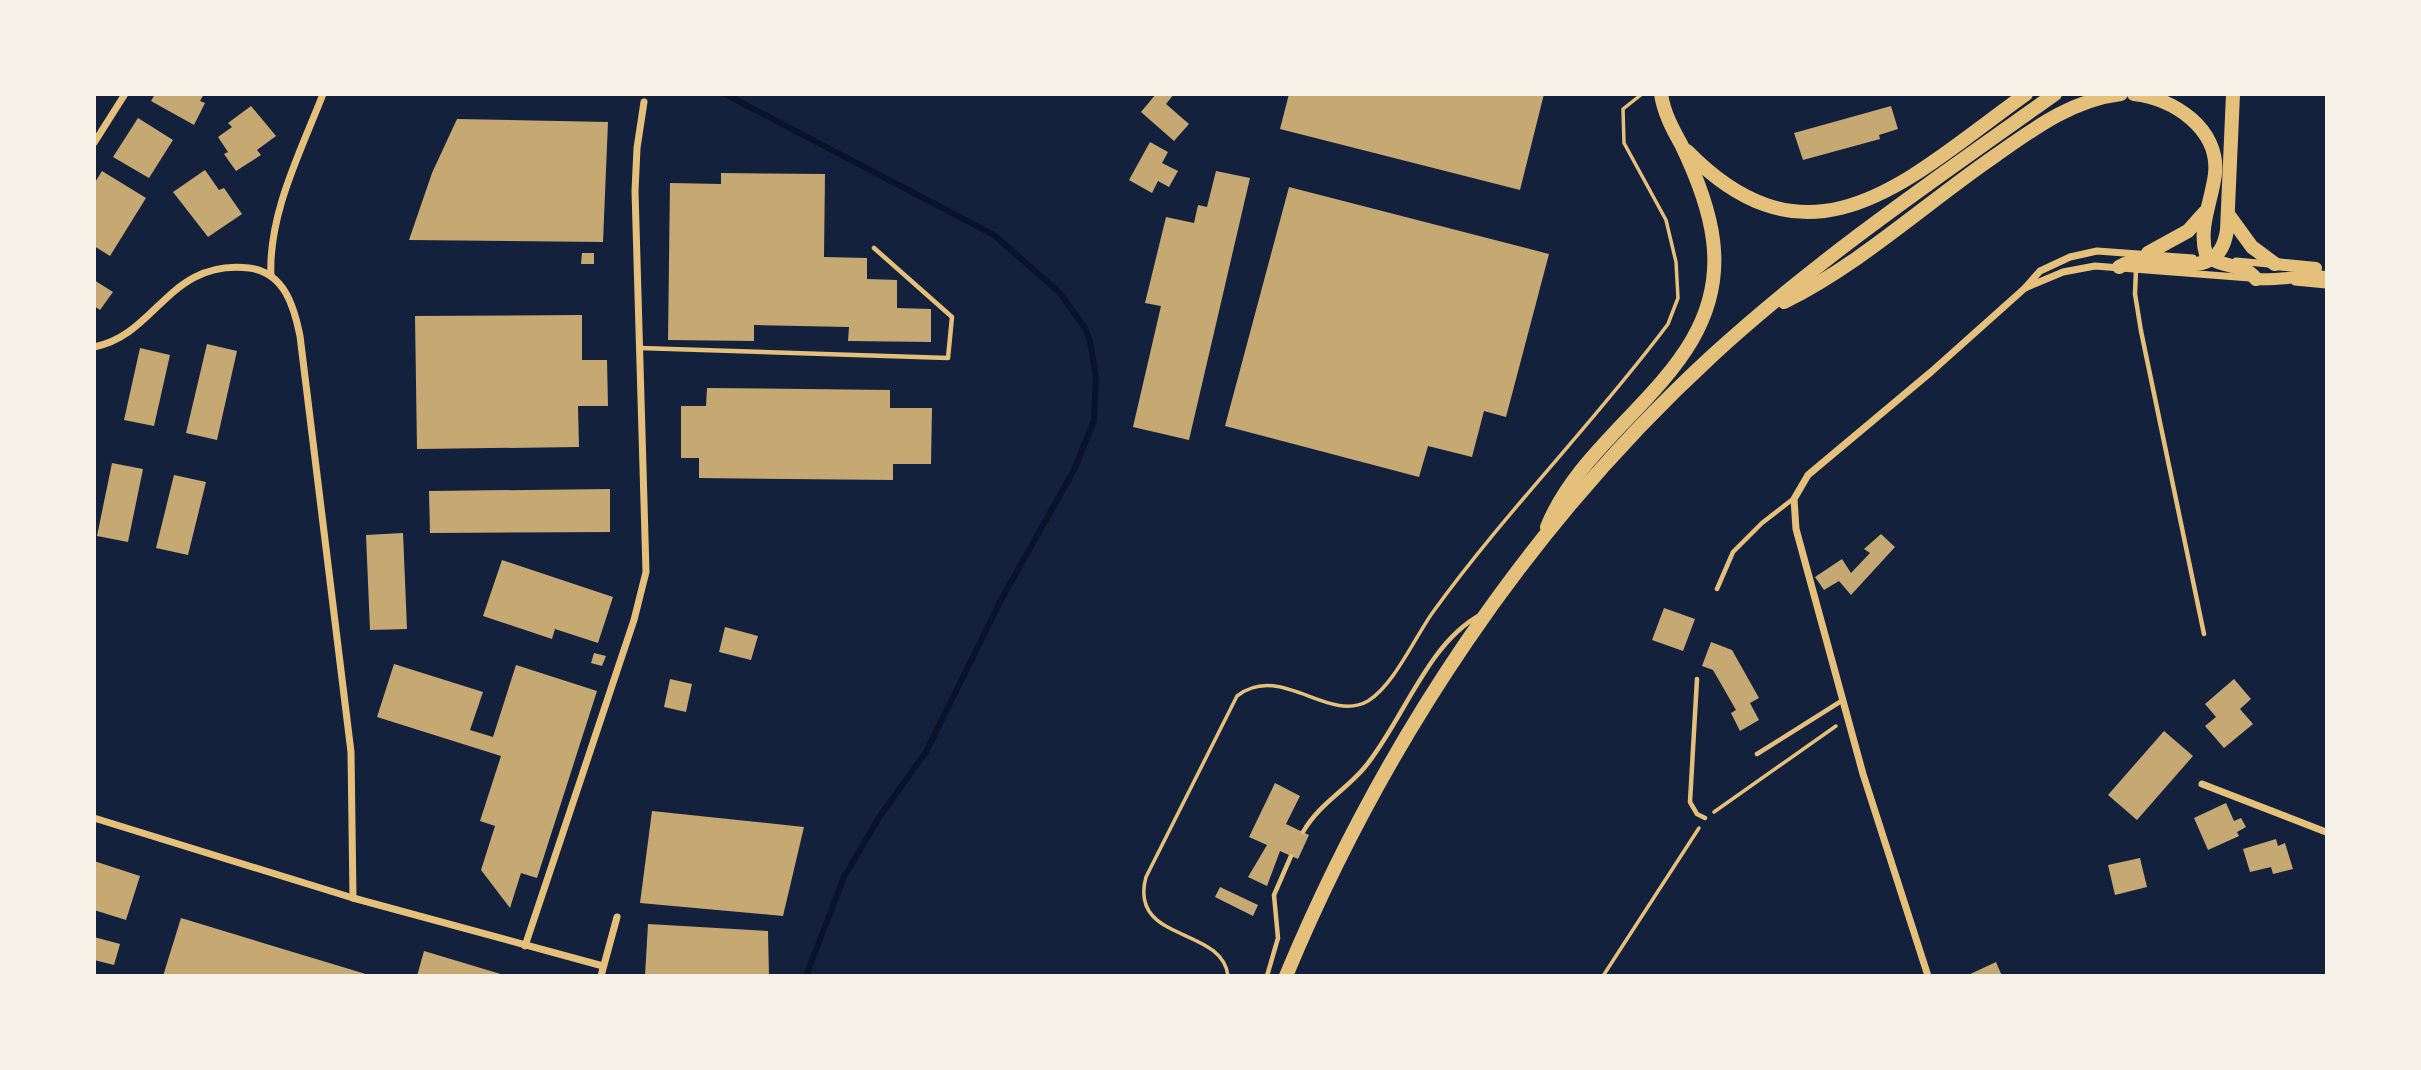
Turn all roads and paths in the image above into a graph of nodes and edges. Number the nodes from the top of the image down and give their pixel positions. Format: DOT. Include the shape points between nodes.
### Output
graph roads {
  1 [pos="125,94"];
  2 [pos="323,94"];
  3 [pos="1642,94"];
  4 [pos="1661,94"];
  5 [pos="2026,94"];
  6 [pos="2055,94"];
  7 [pos="2121,94"];
  8 [pos="2134,94"];
  9 [pos="2233,94"];
  10 [pos="644,102"];
  11 [pos="94,143"];
  12 [pos="1681,145"];
  13 [pos="2206,211"];
  14 [pos="2228,214"];
  15 [pos="874,248"];
  16 [pos="2148,253"];
  17 [pos="2210,260"];
  18 [pos="2276,264"];
  19 [pos="2119,267"];
  20 [pos="2136,268"];
  21 [pos="2326,269"];
  22 [pos="271,276"];
  23 [pos="2326,276"];
  24 [pos="2256,279"];
  25 [pos="2277,281"];
  26 [pos="2326,285"];
  27 [pos="2025,288"];
  28 [pos="1764,311"];
  29 [pos="94,347"];
  30 [pos="640,348"];
  31 [pos="1794,499"];
  32 [pos="1542,541"];
  33 [pos="1717,589"];
  34 [pos="1490,609"];
  35 [pos="2204,634"];
  36 [pos="1696,679"];
  37 [pos="1844,699"];
  38 [pos="1848,717"];
  39 [pos="1757,754"];
  40 [pos="2202,784"];
  41 [pos="94,818"];
  42 [pos="1705,818"];
  43 [pos="1303,832"];
  44 [pos="2326,832"];
  45 [pos="1291,856"];
  46 [pos="353,898"];
  47 [pos="617,917"];
  48 [pos="525,946"];
  49 [pos="603,966"];
  50 [pos="601,975"];
  51 [pos="1228,975"];
  52 [pos="1267,975"];
  53 [pos="1286,975"];
  54 [pos="1603,975"];
  55 [pos="1928,975"];
  1 -- 11 [label="street"];
  2 -- 22 [label="street" via="279,212"];
  3 -- 51 [label="path" via="1623,109 1624,143 1666,220 1678,298 1668,324 1521,499 1433,612 1378,694 1364,703 1336,704 1261,684 1237,696 1142,892 1161,924 1220,955"];
  4 -- 12 [label="main road"];
  5 -- 12 [label="main road" via="1892,188 1860,204 1827,212 1785,211 1749,200 1716,178"];
  6 -- 28 [label="main road" via="1866,230"];
  7 -- 28 [label="main road" via="2087,102 2045,122 1828,276"];
  8 -- 13 [label="main road" via="2176,107 2207,137 2215,166"];
  9 -- 14 [label="main road"];
  10 -- 30 [label="street" via="635,173"];
  12 -- 32 [label="main road" via="1713,242 1713,278 1704,318 1676,366 1569,485"];
  13 -- 16 [label="main road" via="2188,231"];
  13 -- 17 [label="main road" via="2204,248"];
  14 -- 17 [label="main road" via="2225,239"];
  14 -- 18 [label="main road" via="2252,247"];
  15 -- 30 [label="lane" via="952,317 948,358"];
  16 -- 17 [label="street"];
  16 -- 27 [label="street" via="2104,251 2070,257 2040,271"];
  17 -- 18 [label="street"];
  17 -- 19 [label="main road" via="2193,265 2132,261"];
  17 -- 24 [label="main road" via="2245,269"];
  18 -- 21 [label="street"];
  19 -- 20 [label="street"];
  19 -- 27 [label="street" via="2071,269"];
  20 -- 24 [label="street"];
  20 -- 35 [label="lane" via="2141,331"];
  22 -- 29 [label="street" via="239,268 199,275 172,291 124,334"];
  22 -- 46 [label="street" via="291,304 302,351 351,752"];
  23 -- 25 [label="street" via="2294,275"];
  24 -- 25 [label="street"];
  25 -- 26 [label="street"];
  27 -- 31 [label="street" via="1808,475"];
  28 -- 32 [label="main road" via="1651,417"];
  30 -- 48 [label="street" via="647,539 643,587"];
  31 -- 33 [label="lane" via="1734,552"];
  31 -- 37 [label="street" via="1796,529"];
  32 -- 34 [label="main road"];
  34 -- 43 [label="lane" via="1450,639 1365,767 1322,805"];
  34 -- 53 [label="main road" via="1367,802"];
  36 -- 42 [label="lane" via="1690,802"];
  37 -- 38 [label="street"];
  37 -- 39 [label="lane"];
  38 -- 42 [label="path"];
  38 -- 55 [label="street"];
  40 -- 44 [label="street"];
  41 -- 46 [label="street"];
  42 -- 54 [label="path"];
  45 -- 52 [label="lane" via="1274,895 1278,938"];
  46 -- 48 [label="street"];
  47 -- 49 [label="street"];
  48 -- 49 [label="street"];
  49 -- 50 [label="street"];
}
